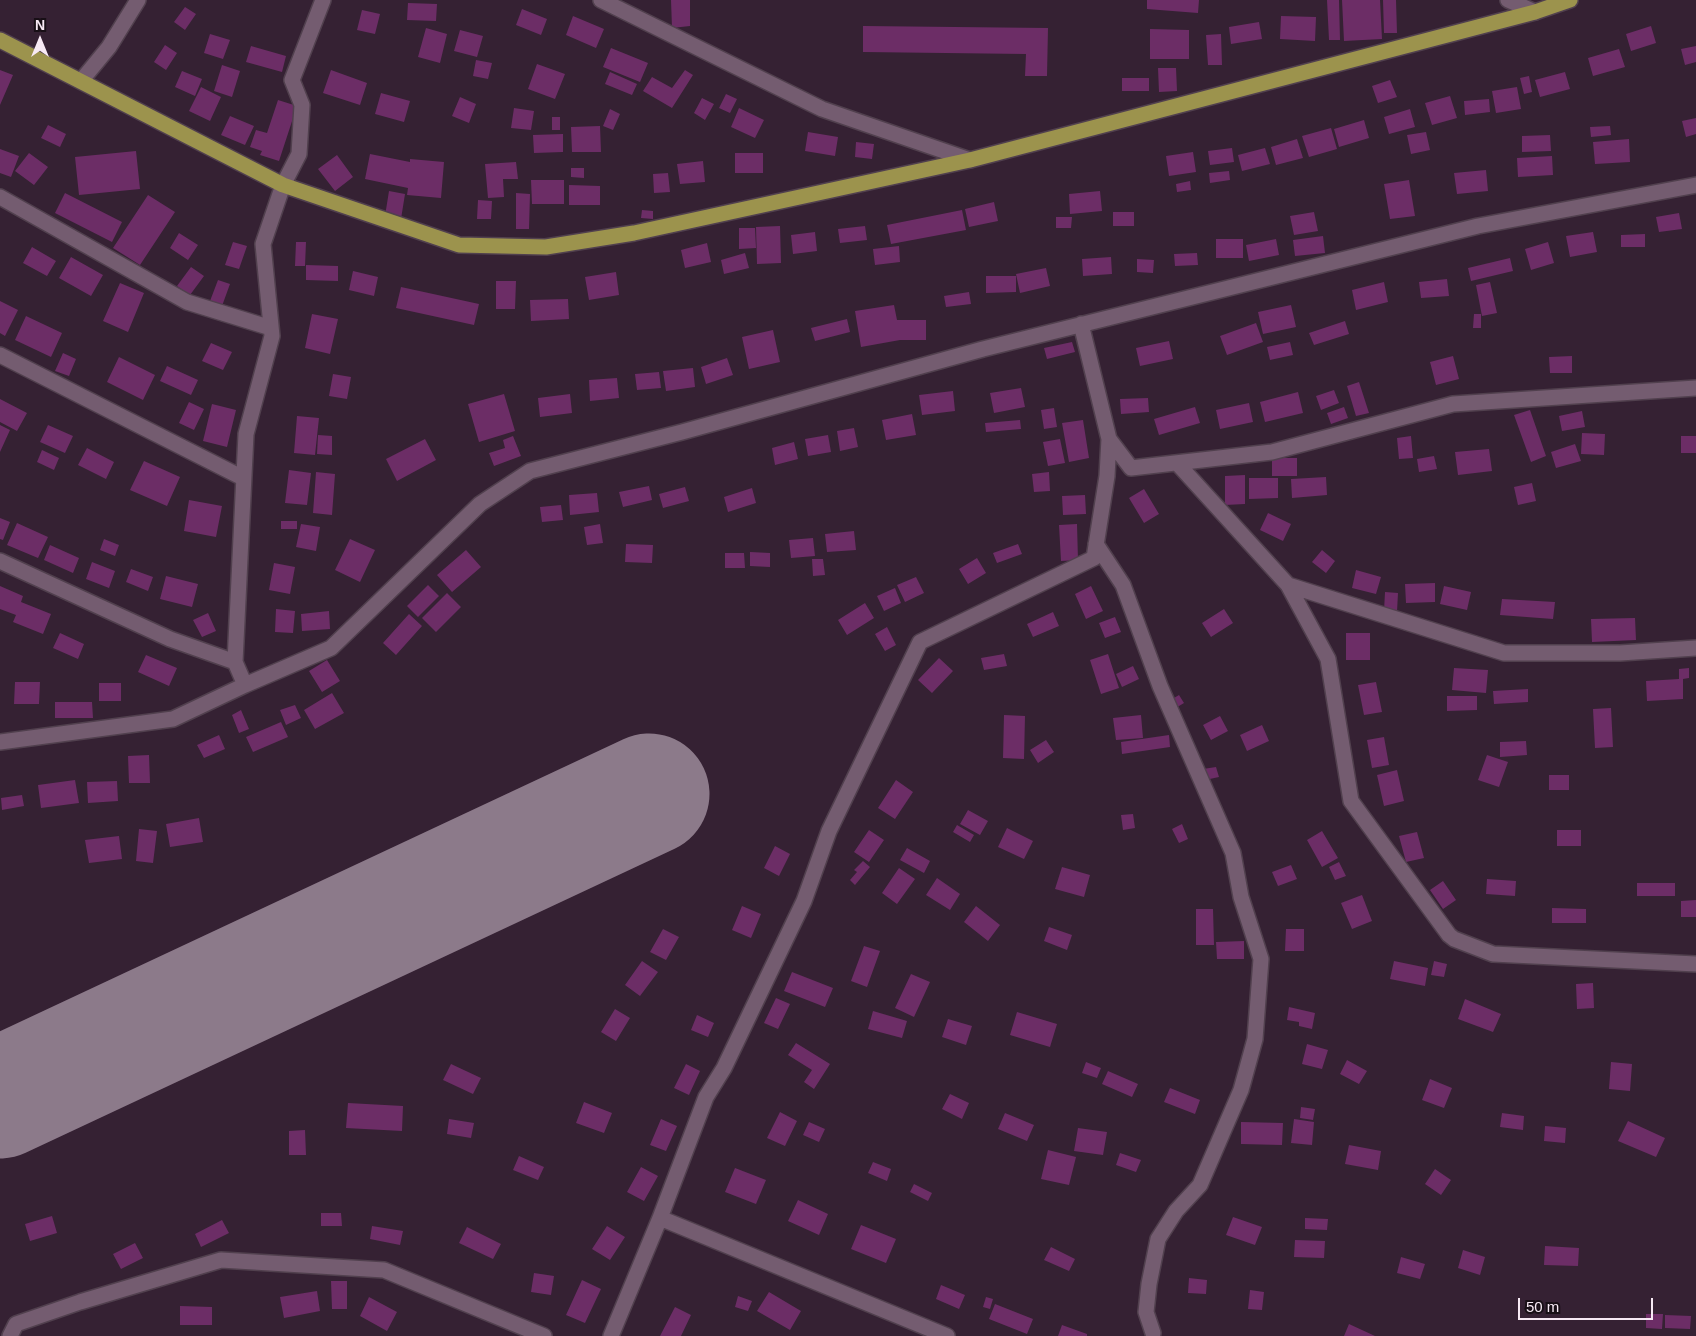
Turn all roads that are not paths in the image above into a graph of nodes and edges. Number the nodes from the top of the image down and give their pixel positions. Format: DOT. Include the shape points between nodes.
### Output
graph roads {
  1 [pos="138,0"];
  2 [pos="323,0"];
  3 [pos="600,0"];
  4 [pos="1508,0"];
  5 [pos="1570,0"];
  6 [pos="1535,12"];
  7 [pos="0,40"];
  8 [pos="81,81"];
  9 [pos="970,160"];
  10 [pos="283,185"];
  11 [pos="1696,185"];
  12 [pos="0,197"];
  13 [pos="1081,324"];
  14 [pos="271,328"];
  15 [pos="0,355"];
  16 [pos="1696,388"];
  17 [pos="1109,439"];
  18 [pos="1177,463"];
  19 [pos="243,478"];
  20 [pos="1096,544"];
  21 [pos="0,561"];
  22 [pos="1288,585"];
  23 [pos="1696,648"];
  24 [pos="236,662"];
  25 [pos="245,685"];
  26 [pos="0,742"];
  27 [pos="1696,964"];
  28 [pos="660,1218"];
  29 [pos="1153,1333"];
  30 [pos="10,1336"];
  31 [pos="544,1336"];
  32 [pos="611,1336"];
  33 [pos="947,1336"];
  1 -- 8 [label="street" via="109,47"];
  2 -- 10 [label="street" via="292,80 302,105 299,154"];
  3 -- 9 [label="street" via="822,110"];
  4 -- 6 [label="street"];
  5 -- 6 [label="main road"];
  6 -- 9 [label="main road"];
  7 -- 8 [label="main road"];
  8 -- 10 [label="main road"];
  9 -- 10 [label="main road" via="634,233 546,247 459,245"];
  10 -- 14 [label="street" via="262,244"];
  11 -- 13 [label="street" via="1478,226"];
  12 -- 14 [label="street" via="187,302"];
  13 -- 17 [label="street"];
  13 -- 25 [label="street" via="530,470 480,504 331,648"];
  14 -- 19 [label="street" via="272,336 246,434"];
  15 -- 19 [label="street"];
  16 -- 18 [label="street" via="1454,404 1272,452"];
  17 -- 18 [label="street" via="1131,468"];
  17 -- 20 [label="street" via="1107,476"];
  18 -- 22 [label="street"];
  19 -- 24 [label="street"];
  20 -- 28 [label="street" via="1094,558 920,642 829,831 800,910 724,1068 706,1097"];
  20 -- 29 [label="street" via="1123,585 1160,686 1233,853 1241,897 1261,959 1255,1039 1241,1090 1200,1185 1176,1211 1158,1239 1146,1312"];
  21 -- 24 [label="street" via="170,639"];
  22 -- 23 [label="street" via="1504,653 1620,653"];
  22 -- 27 [label="street" via="1328,659 1351,801 1449,935 1494,954"];
  24 -- 25 [label="street"];
  25 -- 26 [label="street" via="173,720"];
  28 -- 32 [label="street"];
  28 -- 33 [label="street"];
  30 -- 31 [label="street" via="16,1324 221,1260 384,1270"];
}
